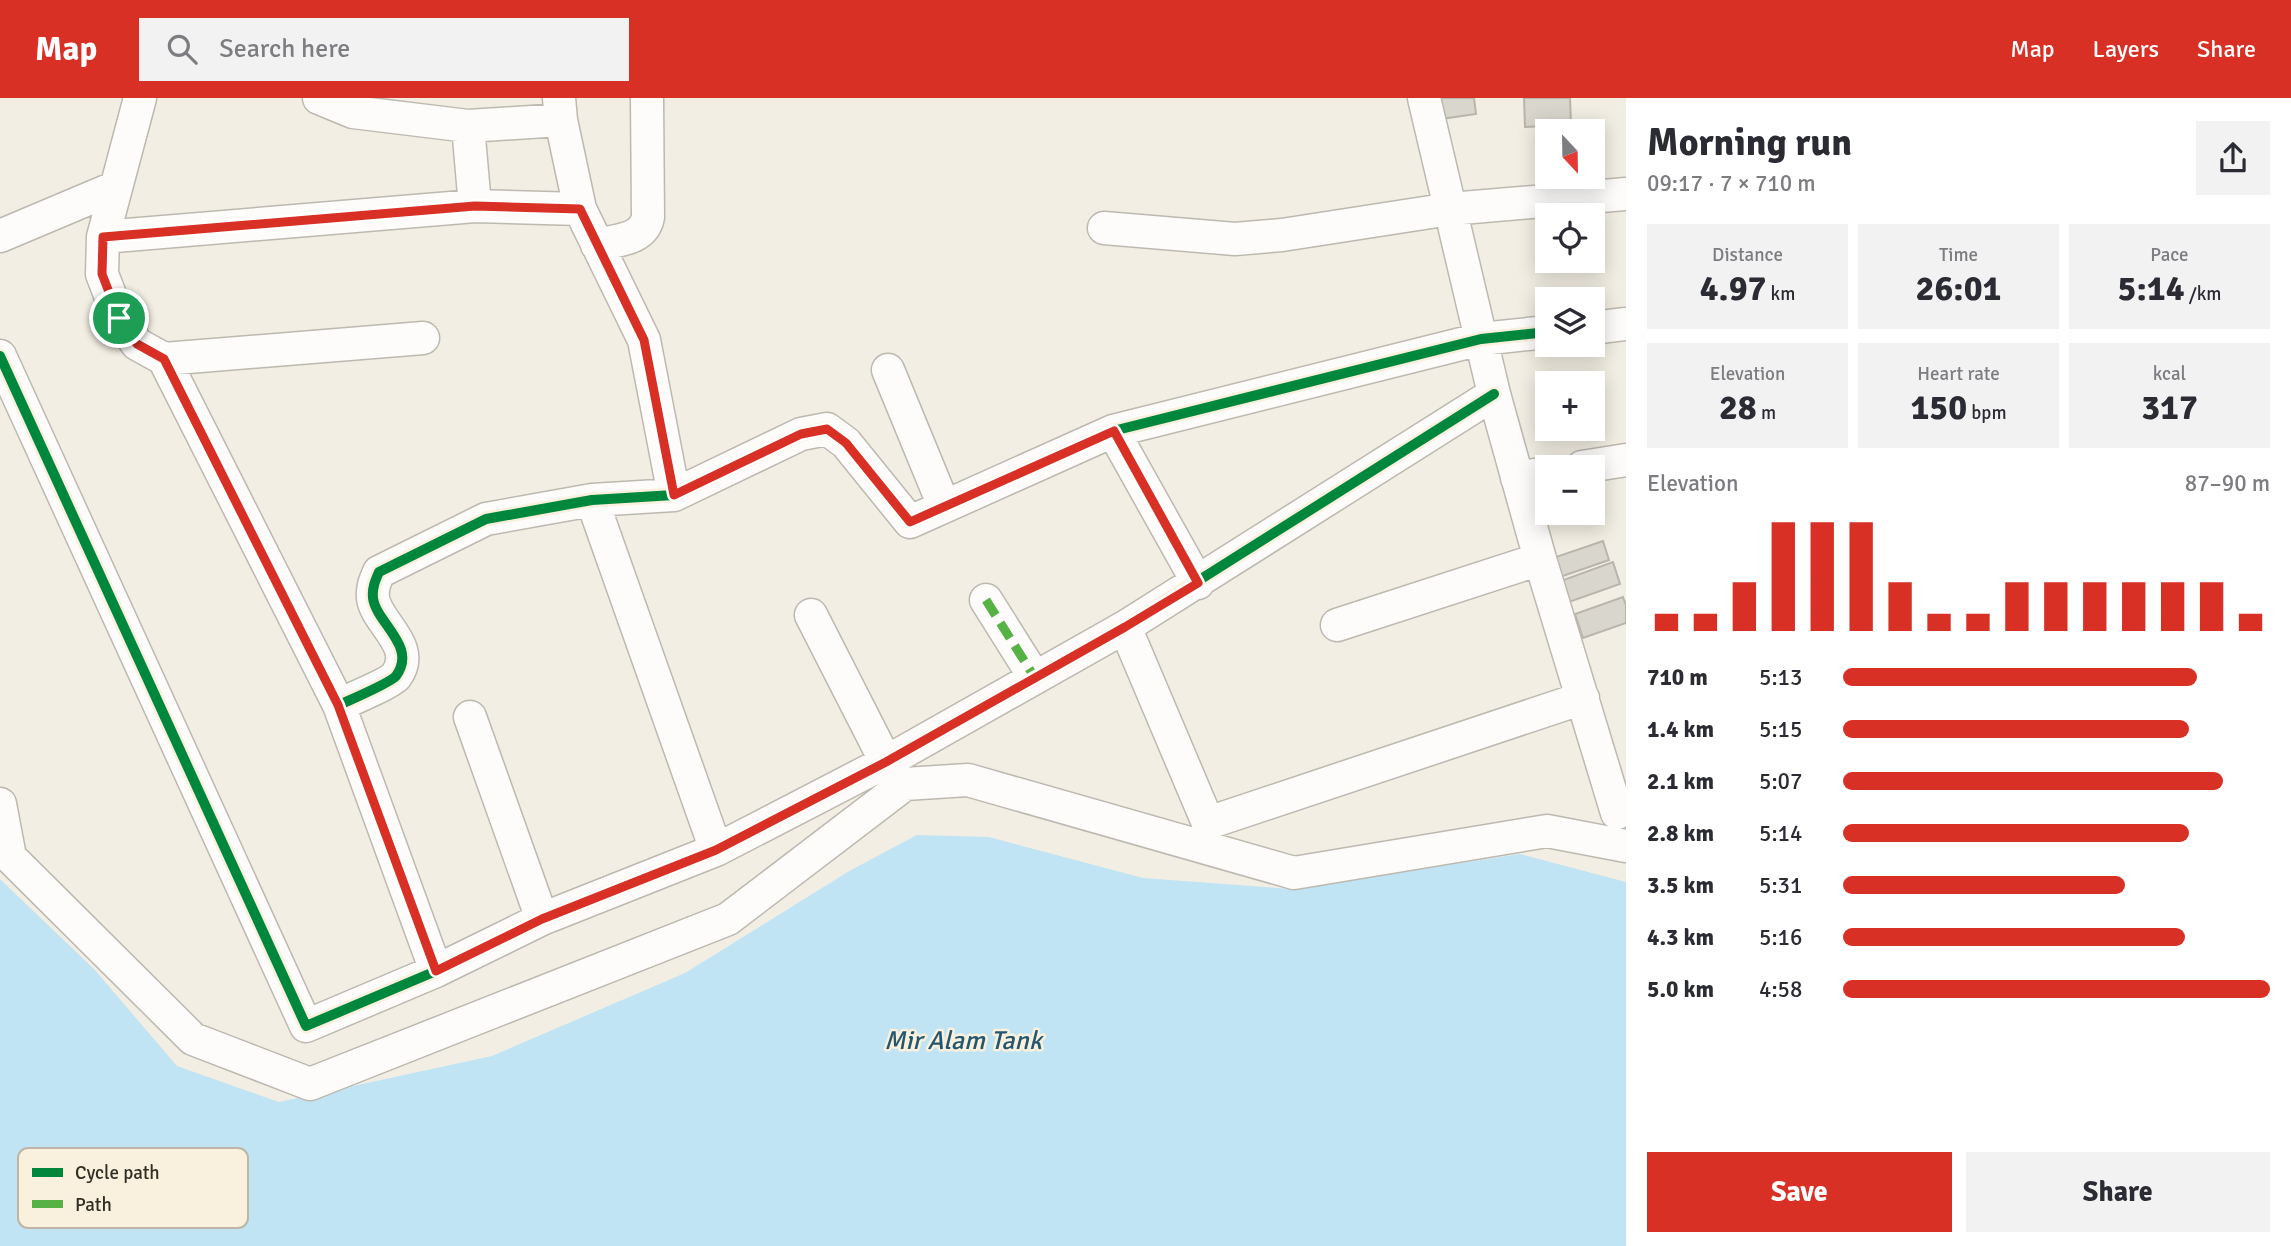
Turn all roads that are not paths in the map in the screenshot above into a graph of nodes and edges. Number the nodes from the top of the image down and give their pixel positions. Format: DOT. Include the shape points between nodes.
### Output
graph roads {
  1 [pos="140,98"];
  2 [pos="319,98"];
  3 [pos="647,98"];
  4 [pos="1424,98"];
  5 [pos="560,109"];
  6 [pos="468,126"];
  7 [pos="114,188"];
  8 [pos="1626,194"];
  9 [pos="475,206"];
  10 [pos="580,209"];
  11 [pos="1450,209"];
  12 [pos="1104,228"];
  13 [pos="0,236"];
  14 [pos="103,237"];
  15 [pos="597,245"];
  16 [pos="1626,324"];
  17 [pos="1605,326"];
  18 [pos="1535,333"];
  19 [pos="423,338"];
  20 [pos="1481,339"];
  21 [pos="0,356"];
  22 [pos="164,359"];
  23 [pos="888,370"];
  24 [pos="1494,394"];
  25 [pos="1114,431"];
  26 [pos="1626,460"];
  27 [pos="1605,463"];
  28 [pos="1532,476"];
  29 [pos="674,495"];
  30 [pos="592,500"];
  31 [pos="944,506"];
  32 [pos="1541,559"];
  33 [pos="1198,583"];
  34 [pos="986,600"];
  35 [pos="811,615"];
  36 [pos="1337,625"];
  37 [pos="1125,627"];
  38 [pos="1035,678"];
  39 [pos="1583,698"];
  40 [pos="338,705"];
  41 [pos="470,717"];
  42 [pos="886,762"];
  43 [pos="0,804"];
  44 [pos="1617,813"];
  45 [pos="1626,846"];
  46 [pos="716,850"];
  47 [pos="542,919"];
  48 [pos="436,971"];
  1 -- 7 [label="street"];
  2 -- 6 [label="street" via="353,112"];
  3 -- 15 [label="street" via="646,227 638,234"];
  4 -- 11 [label="street"];
  5 -- 6 [label="street"];
  5 -- 10 [label="street"];
  6 -- 9 [label="street"];
  7 -- 13 [label="street"];
  7 -- 14 [label="street"];
  8 -- 11 [label="street"];
  9 -- 10 [label="street"];
  9 -- 14 [label="street"];
  10 -- 15 [label="street"];
  11 -- 12 [label="street" via="1235,239"];
  11 -- 20 [label="street"];
  14 -- 22 [label="street" via="102,274 119,318 137,344"];
  15 -- 29 [label="street" via="644,340"];
  16 -- 17 [label="street"];
  18 -- 20 [label="street"];
  19 -- 22 [label="street"];
  20 -- 24 [label="street"];
  20 -- 25 [label="street"];
  21 -- 48 [label="street" via="306,1026"];
  22 -- 40 [label="street"];
  23 -- 31 [label="street"];
  24 -- 28 [label="street"];
  24 -- 33 [label="street"];
  25 -- 31 [label="street"];
  25 -- 33 [label="street"];
  26 -- 27 [label="street"];
  28 -- 32 [label="street"];
  29 -- 30 [label="street"];
  29 -- 31 [label="street" via="801,434 827,429 846,443 910,522"];
  30 -- 40 [label="street" via="486,519 379,572 373,601 399,643 403,661 395,677"];
  30 -- 46 [label="street"];
  32 -- 36 [label="street"];
  32 -- 39 [label="street"];
  33 -- 37 [label="street"];
  34 -- 38 [label="street"];
  35 -- 42 [label="street"];
  37 -- 38 [label="street"];
  37 -- 39 [label="street" via="1208,823"];
  38 -- 42 [label="street"];
  39 -- 44 [label="street"];
  40 -- 48 [label="street"];
  41 -- 47 [label="street"];
  42 -- 46 [label="street"];
  43 -- 45 [label="street" via="10,857 193,1039 310,1084 728,919 905,784 968,780 1294,873 1547,831"];
  46 -- 47 [label="street"];
  47 -- 48 [label="street"];
}
